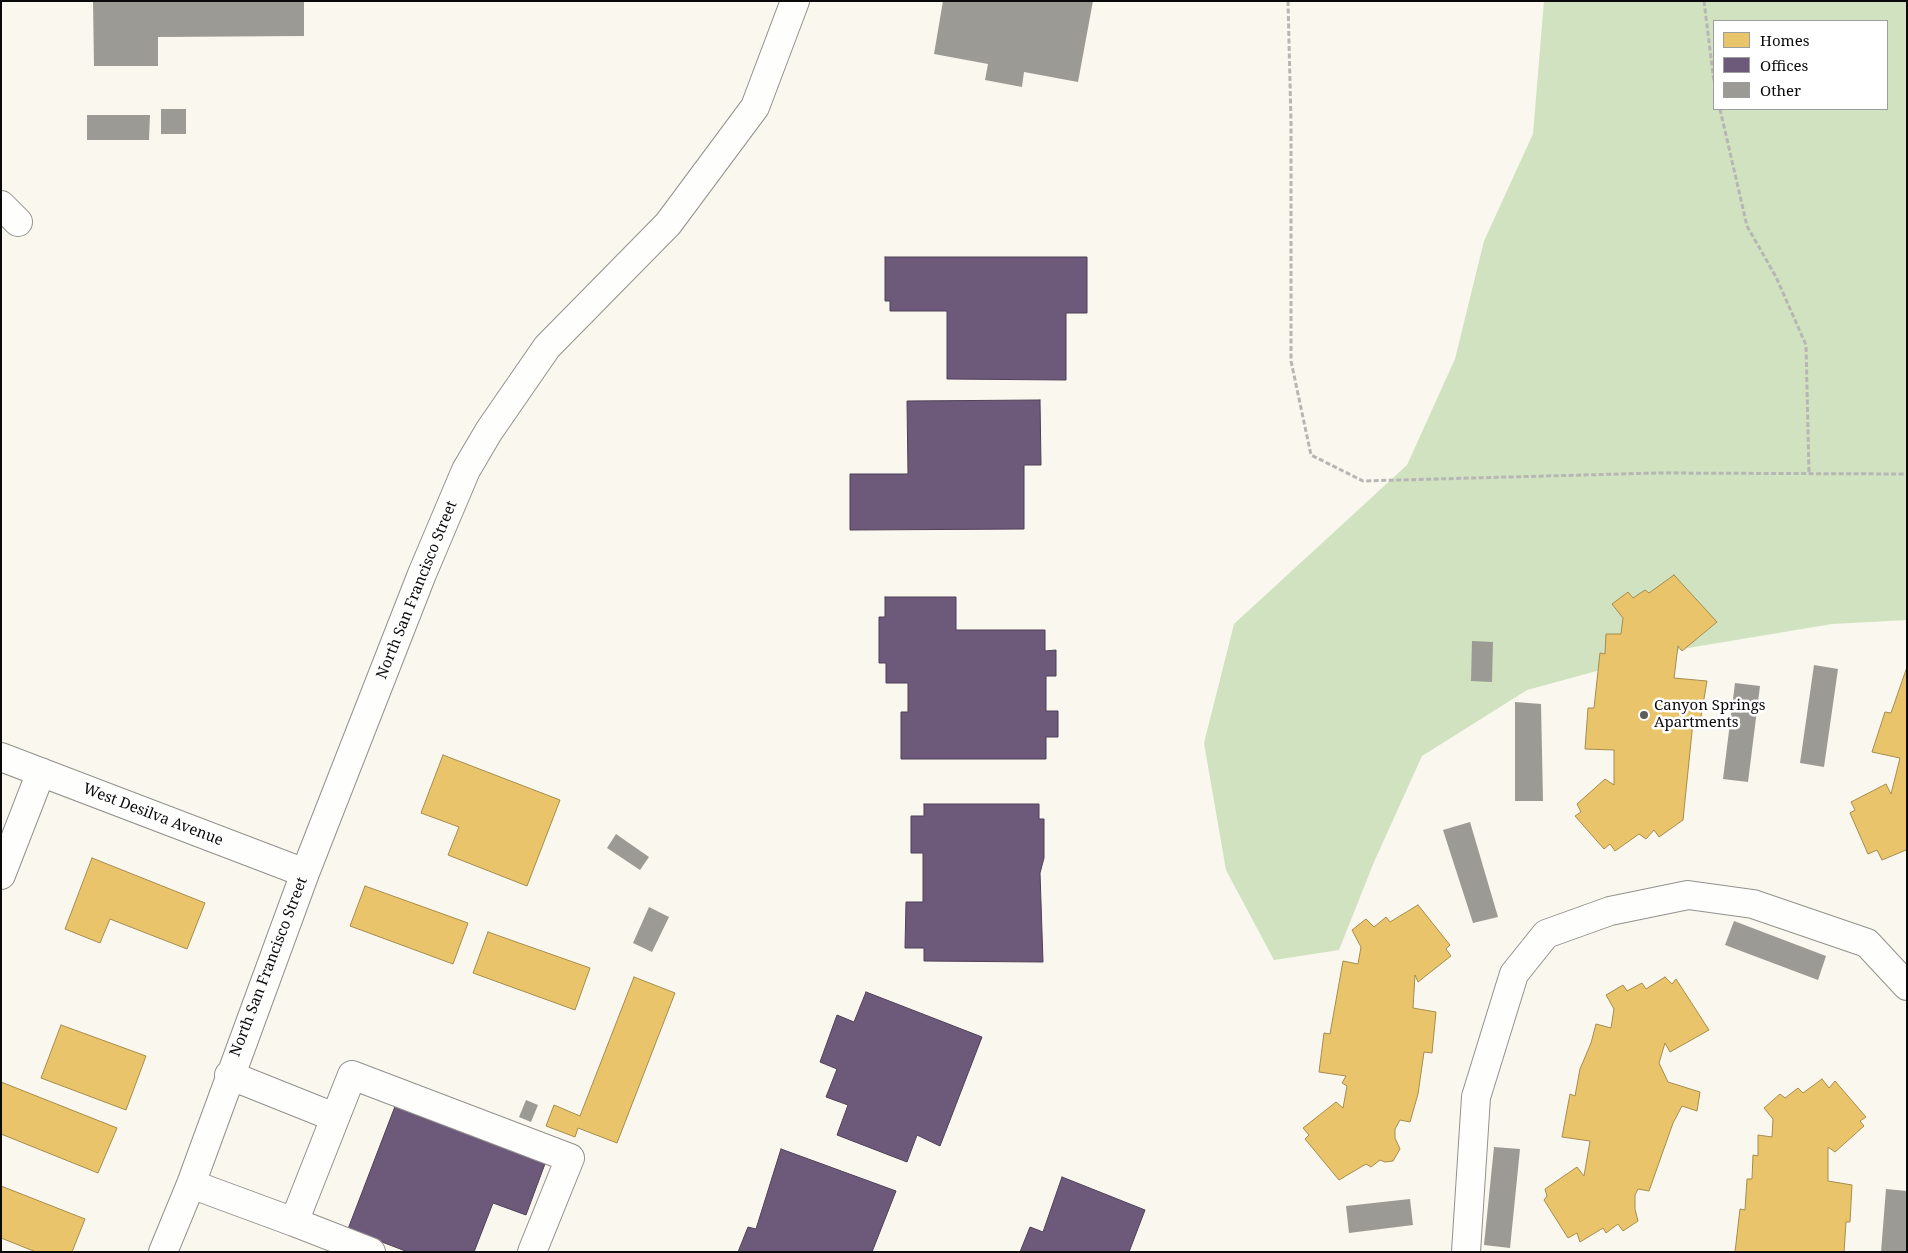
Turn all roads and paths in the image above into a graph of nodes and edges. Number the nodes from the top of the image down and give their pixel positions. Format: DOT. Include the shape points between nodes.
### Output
graph roads {
  1 [pos="795,1"];
  2 [pos="1288,1"];
  3 [pos="1704,1"];
  4 [pos="1713,74"];
  5 [pos="1720,110"];
  6 [pos="1809,473"];
  7 [pos="1907,474"];
  8 [pos="1,757"];
  9 [pos="41,772"];
  10 [pos="305,873"];
  11 [pos="1,875"];
  12 [pos="1907,986"];
  13 [pos="229,1075"];
  14 [pos="334,1117"];
  15 [pos="190,1184"];
  16 [pos="294,1222"];
  17 [pos="163,1252"];
  18 [pos="371,1252"];
  19 [pos="532,1252"];
  20 [pos="1466,1252"];
  1 -- 10 [label="street, North San Francisco Street" via="755,107 668,224 547,347 466,470"];
  2 -- 6 [label="path" via="1291,361 1311,455 1363,481 1656,473"];
  3 -- 4 [label="path"];
  5 -- 6 [label="path" via="1747,226 1776,277 1806,345"];
  6 -- 7 [label="path"];
  8 -- 9 [label="street, West Desilva Avenue"];
  9 -- 10 [label="street, West Desilva Avenue"];
  9 -- 11 [label="street"];
  10 -- 13 [label="street, North San Francisco Street"];
  12 -- 20 [label="street" via="1867,943 1754,904 1688,894 1610,911 1546,934 1514,974 1476,1098"];
  13 -- 14 [label="street"];
  13 -- 15 [label="street, North San Francisco Street"];
  14 -- 16 [label="street"];
  14 -- 19 [label="street" via="352,1075 570,1158"];
  15 -- 16 [label="street"];
  15 -- 17 [label="street, North San Francisco Street"];
  16 -- 18 [label="street"];
}
